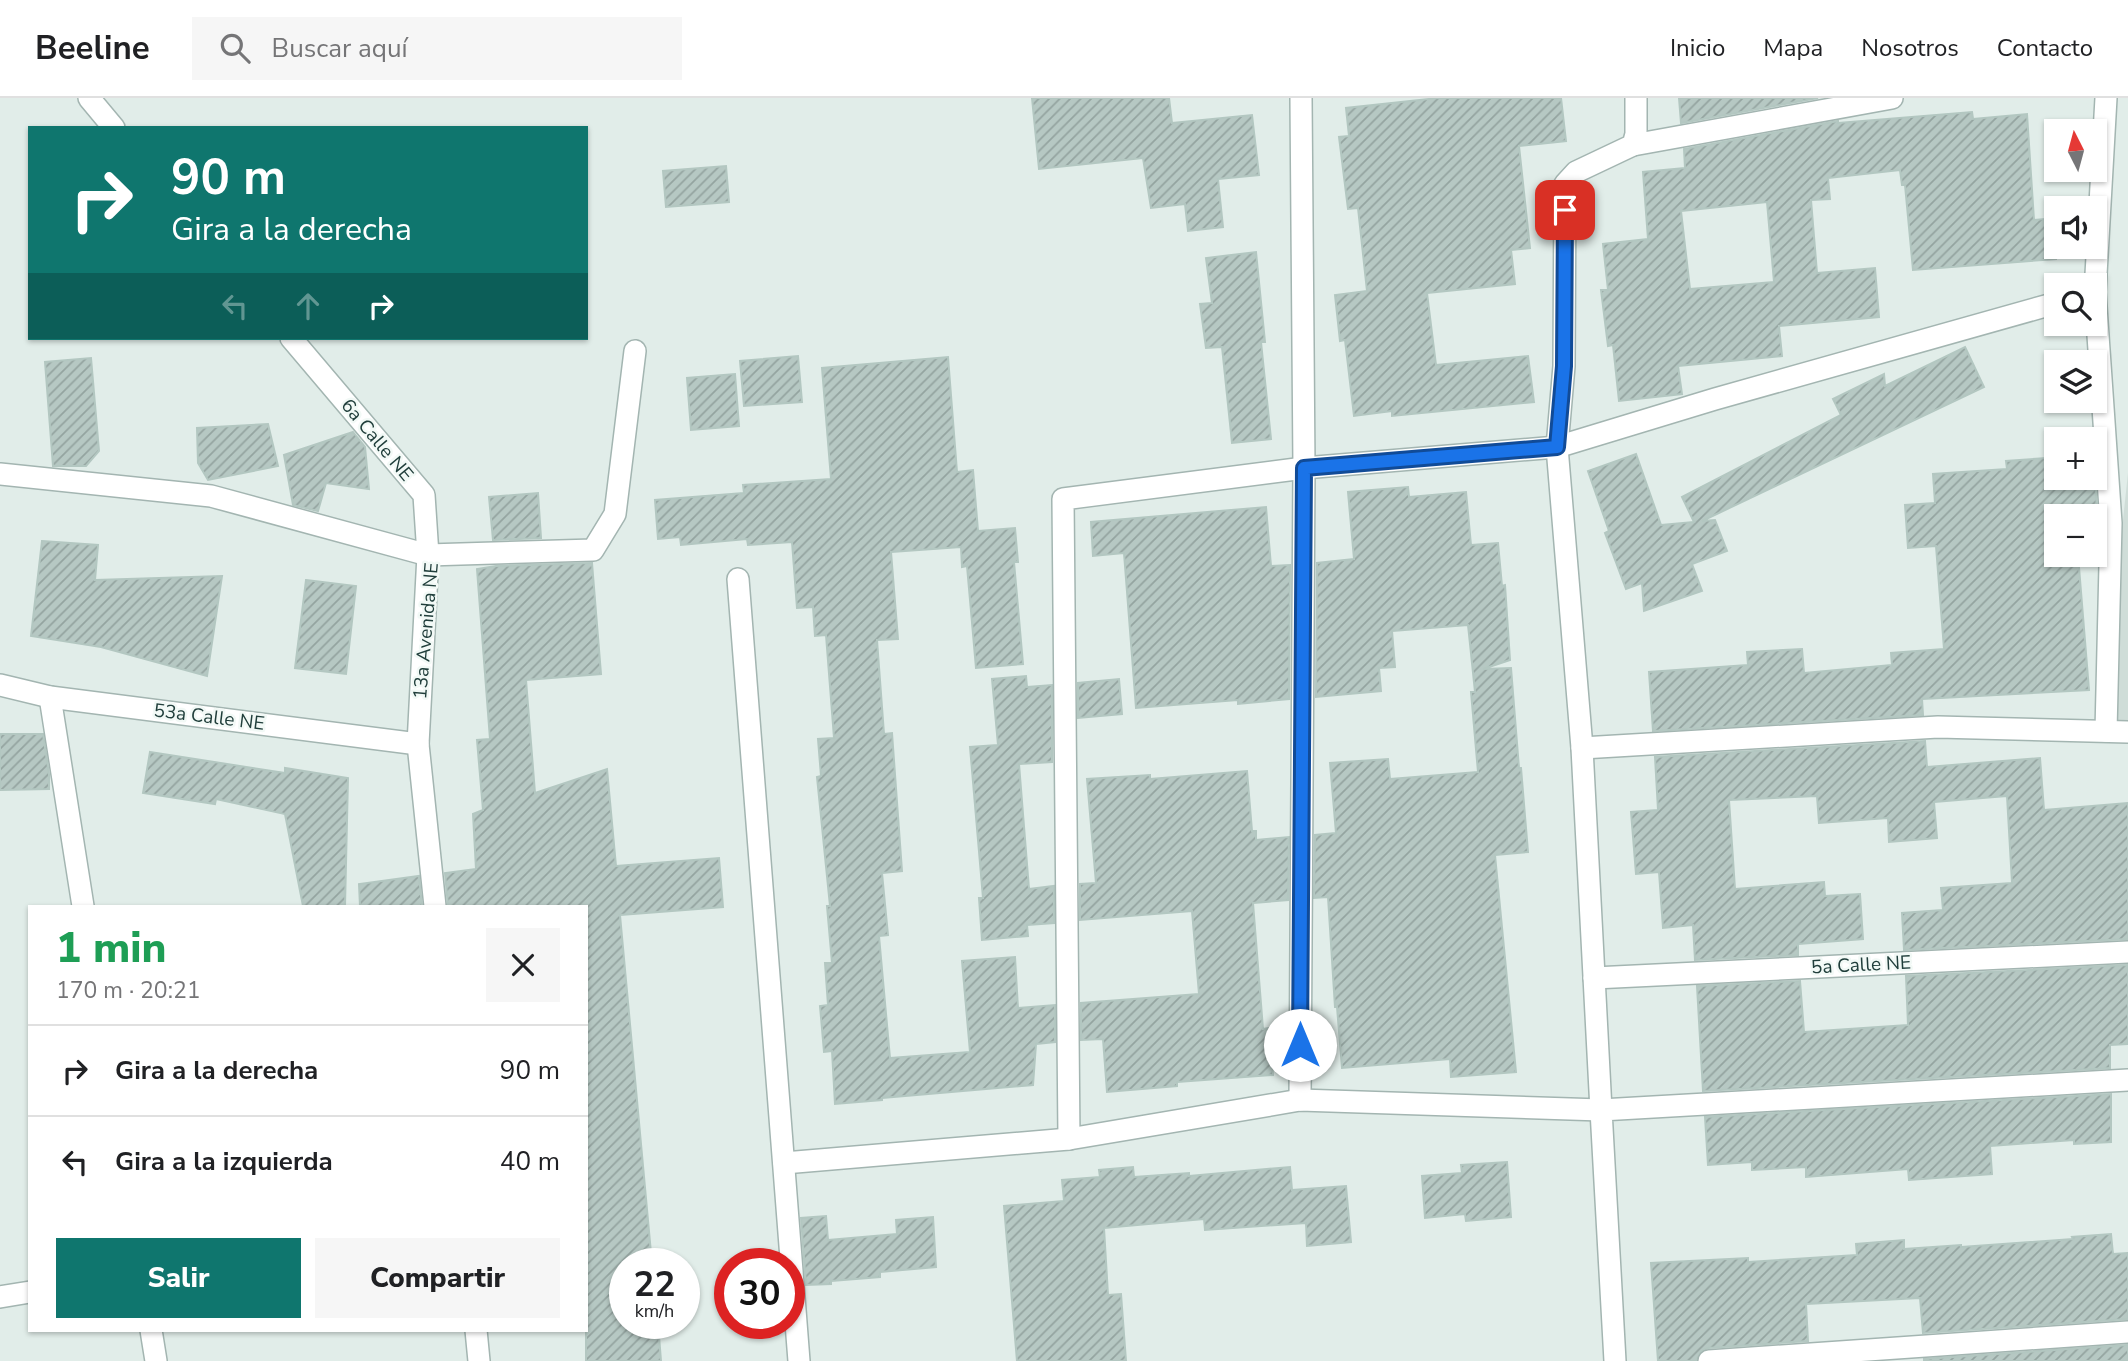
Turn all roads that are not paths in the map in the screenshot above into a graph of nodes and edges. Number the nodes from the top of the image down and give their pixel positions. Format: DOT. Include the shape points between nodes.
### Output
graph roads {
  1 [pos="89,98"];
  2 [pos="1301,98"];
  3 [pos="1636,98"];
  4 [pos="1892,98"];
  5 [pos="2106,98"];
  6 [pos="112,126"];
  7 [pos="1633,145"];
  8 [pos="2096,273"];
  9 [pos="2044,306"];
  10 [pos="2098,336"];
  11 [pos="293,340"];
  12 [pos="635,351"];
  13 [pos="1557,447"];
  14 [pos="1304,468"];
  15 [pos="0,474"];
  16 [pos="428,555"];
  17 [pos="738,579"];
  18 [pos="0,685"];
  19 [pos="50,697"];
  20 [pos="2106,731"];
  21 [pos="2128,732"];
  22 [pos="418,744"];
  23 [pos="1583,748"];
  24 [pos="83,905"];
  25 [pos="435,905"];
  26 [pos="2128,952"];
  27 [pos="1594,978"];
  28 [pos="2128,1080"];
  29 [pos="1300,1100"];
  30 [pos="1601,1110"];
  31 [pos="1069,1139"];
  32 [pos="784,1163"];
  33 [pos="28,1292"];
  34 [pos="0,1297"];
  35 [pos="151,1332"];
  36 [pos="476,1332"];
  37 [pos="2128,1332"];
  38 [pos="156,1361"];
  39 [pos="479,1361"];
  40 [pos="799,1361"];
  41 [pos="1615,1361"];
  42 [pos="1709,1361"];
  1 -- 6 [label="street"];
  2 -- 14 [label="street"];
  3 -- 7 [label="street"];
  4 -- 7 [label="street"];
  5 -- 8 [label="street"];
  7 -- 13 [label="street" via="1576,172 1565,184 1564,366"];
  9 -- 13 [label="street"];
  10 -- 20 [label="street" via="2111,523"];
  11 -- 16 [label="street, 6a Calle NE" via="424,495"];
  12 -- 16 [label="street, 13a Avenida NE" via="615,514 593,550"];
  13 -- 14 [label="street"];
  13 -- 23 [label="street"];
  14 -- 29 [label="street"];
  14 -- 31 [label="street" via="1063,499"];
  15 -- 16 [label="street" via="211,496"];
  16 -- 22 [label="street, 13a Avenida NE"];
  17 -- 32 [label="street"];
  18 -- 19 [label="street, 53a Calle NE"];
  19 -- 22 [label="street, 53a Calle NE"];
  19 -- 24 [label="street"];
  20 -- 21 [label="street"];
  20 -- 23 [label="street" via="1938,727"];
  22 -- 25 [label="street, 13a Avenida NE"];
  23 -- 27 [label="street"];
  26 -- 27 [label="street, 5a Calle NE"];
  27 -- 30 [label="street"];
  28 -- 30 [label="street"];
  29 -- 30 [label="street"];
  29 -- 31 [label="street"];
  30 -- 41 [label="street"];
  31 -- 32 [label="street"];
  32 -- 40 [label="street"];
  33 -- 34 [label="street"];
  35 -- 38 [label="street"];
  36 -- 39 [label="street"];
  37 -- 42 [label="street"];
}
